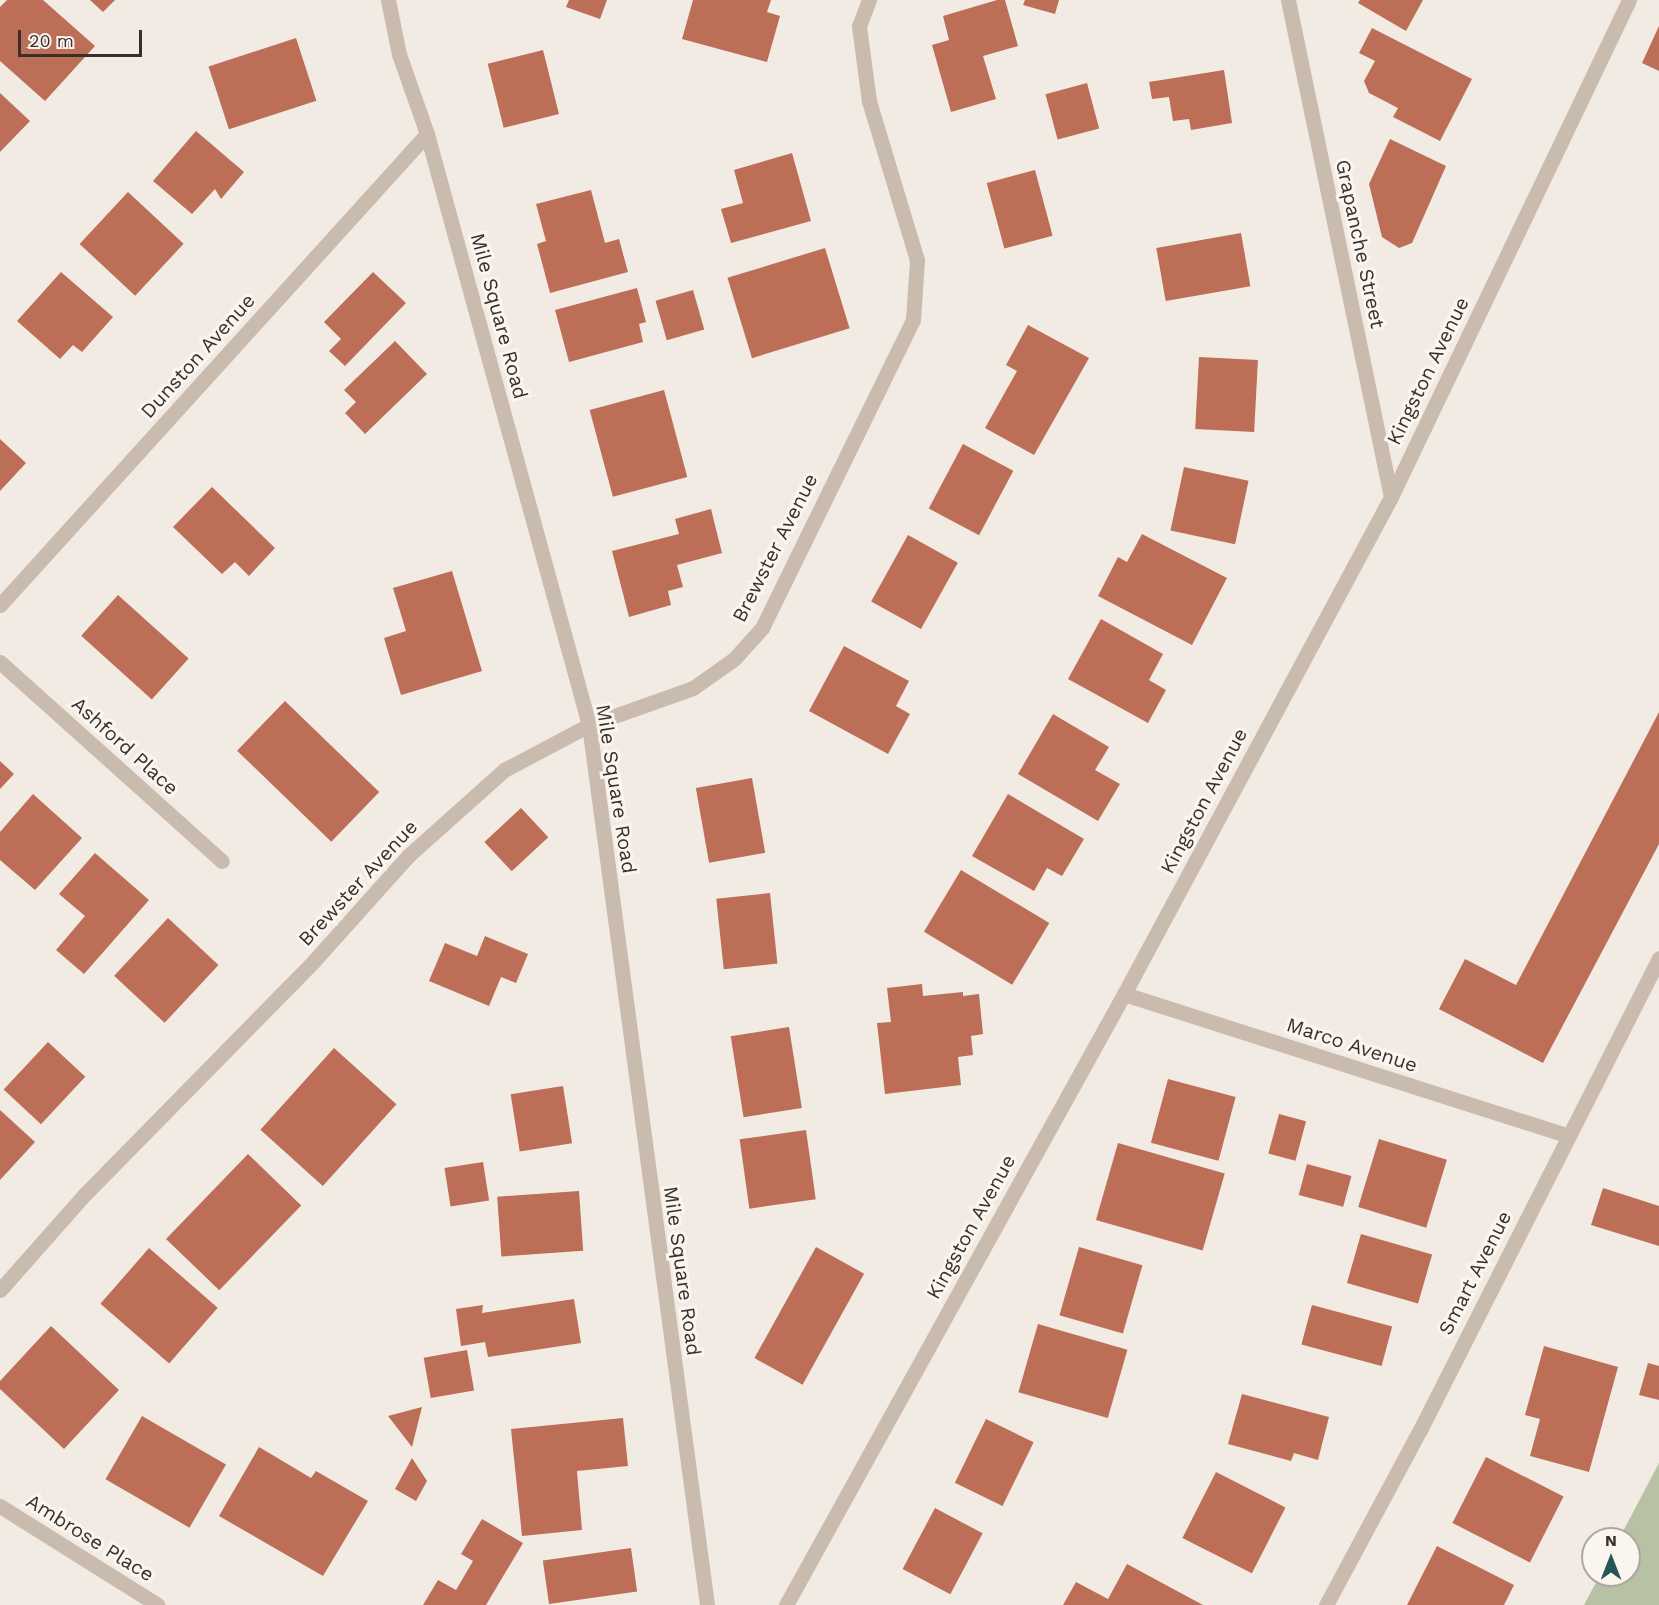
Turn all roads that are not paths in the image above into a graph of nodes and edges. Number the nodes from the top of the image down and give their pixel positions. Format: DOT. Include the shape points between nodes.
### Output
graph roads {
  1 [pos="388,0"];
  2 [pos="869,0"];
  3 [pos="1288,0"];
  4 [pos="1629,0"];
  5 [pos="428,135"];
  6 [pos="1391,497"];
  7 [pos="0,605"];
  8 [pos="0,662"];
  9 [pos="589,725"];
  10 [pos="222,861"];
  11 [pos="1659,958"];
  12 [pos="1124,994"];
  13 [pos="1568,1136"];
  14 [pos="0,1290"];
  15 [pos="0,1506"];
  16 [pos="158,1605"];
  17 [pos="707,1605"];
  18 [pos="786,1605"];
  19 [pos="1326,1605"];
  1 -- 5 [label="street, Mile Square Road" via="399,54"];
  2 -- 9 [label="street, Brewster Avenue" via="859,26 869,101 918,260 913,320 762,628 734,659 693,688"];
  3 -- 6 [label="street, Grapanche Street"];
  4 -- 6 [label="street, Kingston Avenue"];
  5 -- 7 [label="street, Dunston Avenue"];
  5 -- 9 [label="street, Mile Square Road"];
  6 -- 12 [label="street, Kingston Avenue"];
  8 -- 10 [label="street, Ashford Place"];
  9 -- 14 [label="street, Brewster Avenue" via="504,770 409,855 312,963 85,1194"];
  9 -- 17 [label="street, Mile Square Road"];
  11 -- 13 [label="street, Smart Avenue"];
  12 -- 13 [label="street, Marco Avenue"];
  12 -- 18 [label="street, Kingston Avenue"];
  13 -- 19 [label="street, Smart Avenue"];
  15 -- 16 [label="street, Ambrose Place"];
}
